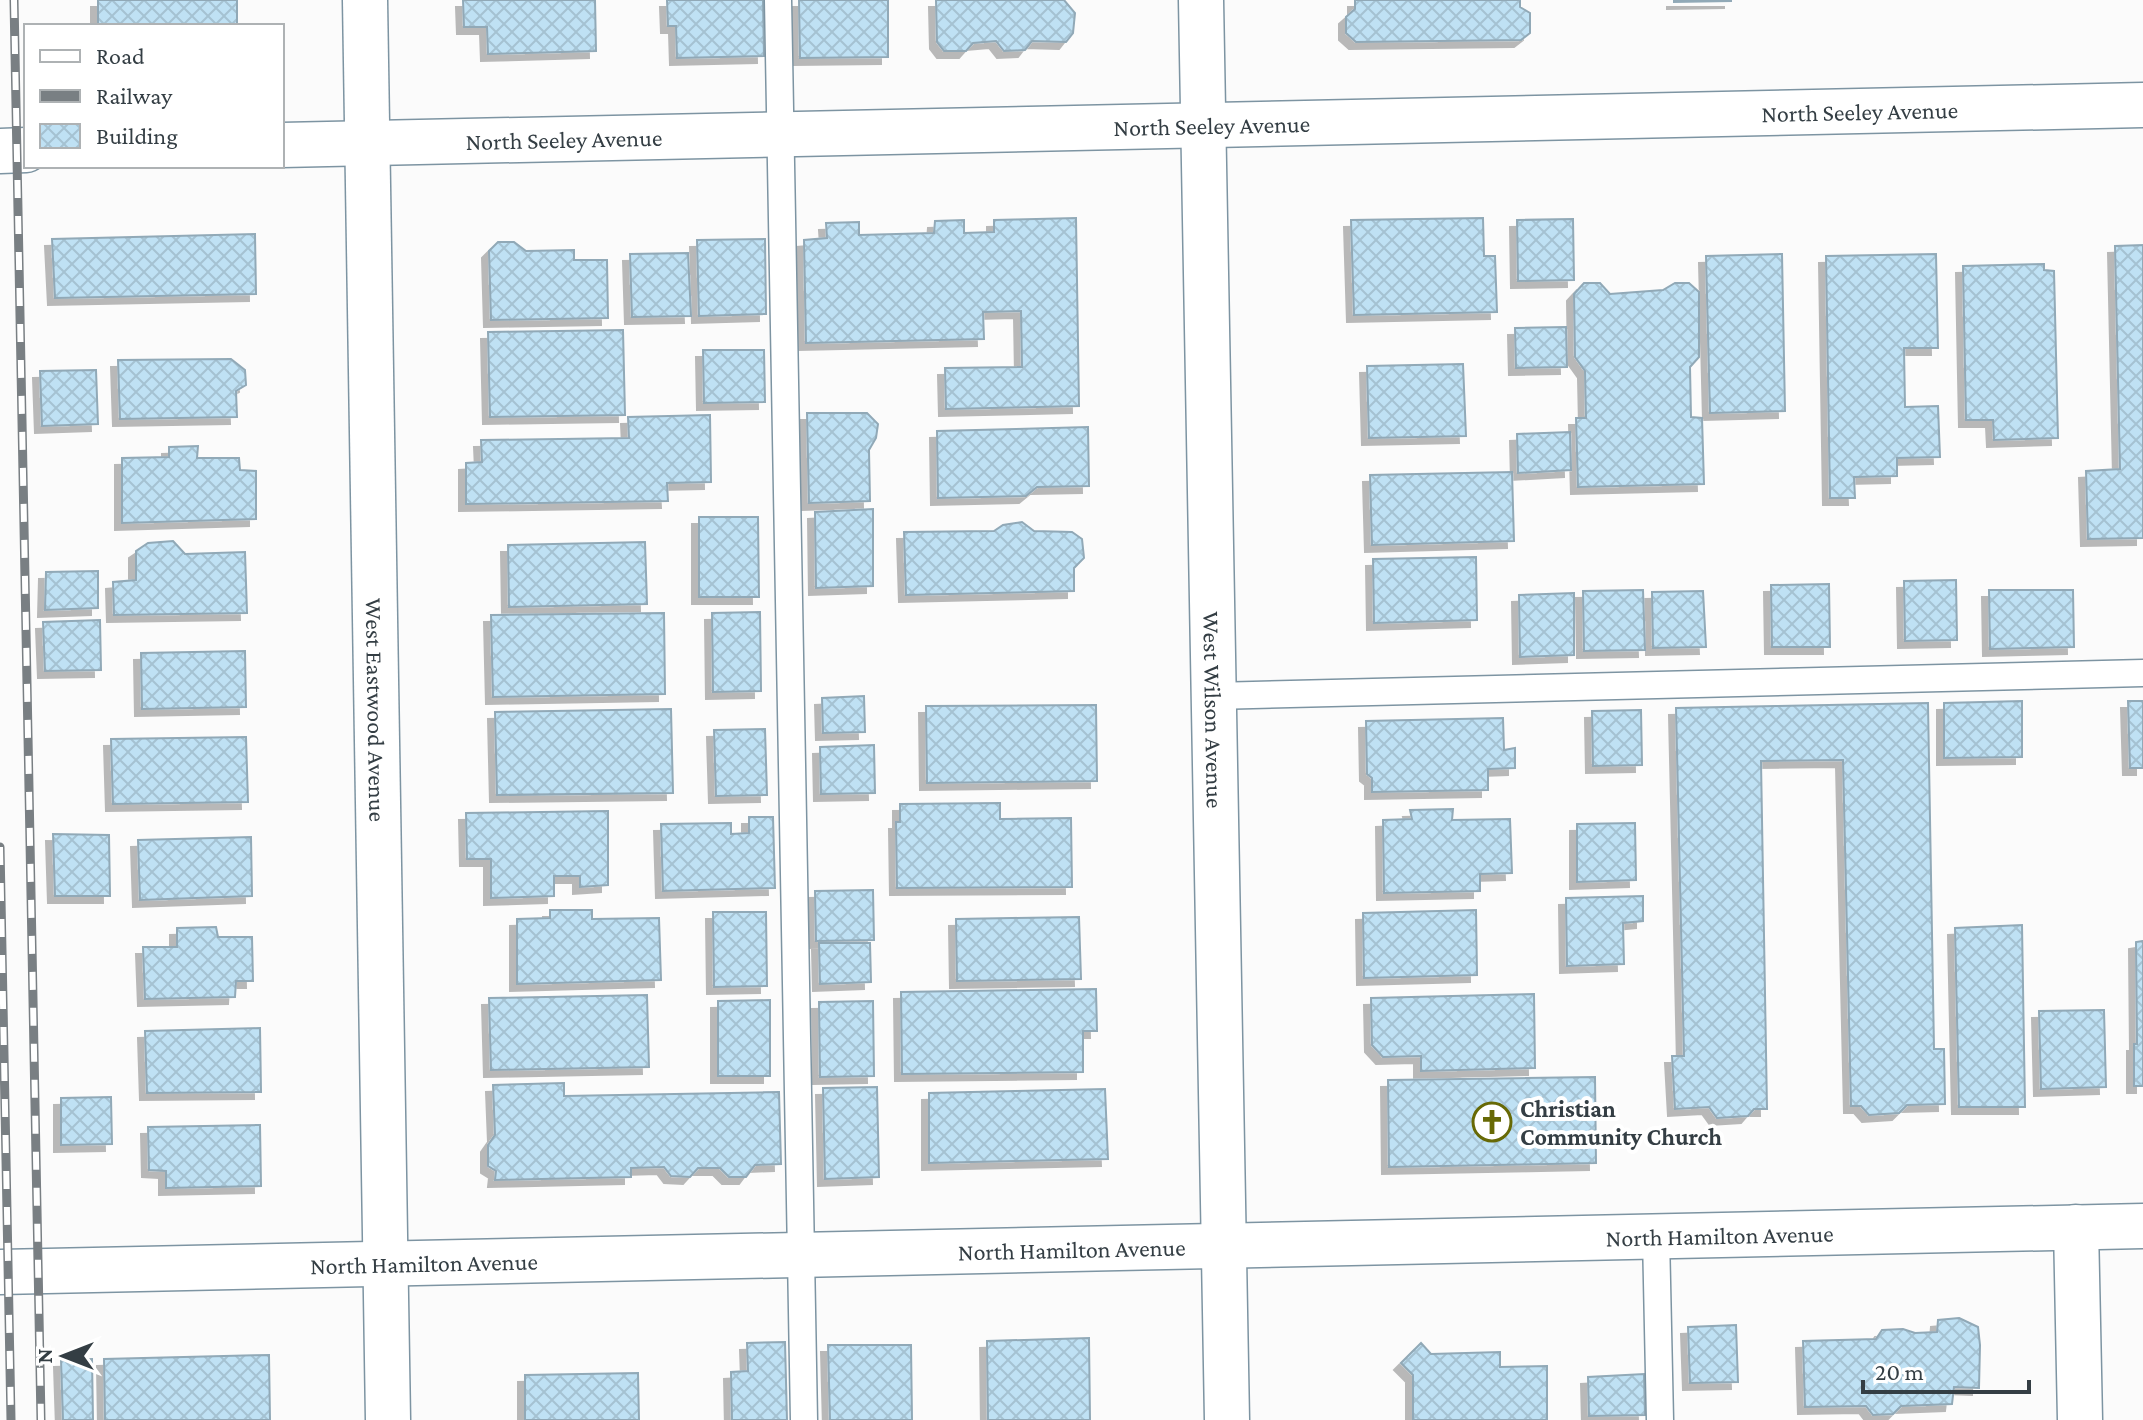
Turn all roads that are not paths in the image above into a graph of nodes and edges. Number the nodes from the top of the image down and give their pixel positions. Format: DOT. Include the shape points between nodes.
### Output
graph roads {
  1 [pos="365,0"];
  2 [pos="778,0"];
  3 [pos="1201,0"];
  4 [pos="2143,105"];
  5 [pos="1203,125"];
  6 [pos="782,134"];
  7 [pos="367,143"];
  8 [pos="284,145"];
  9 [pos="24,150"];
  10 [pos="0,151"];
  11 [pos="2143,673"];
  12 [pos="1214,696"];
  13 [pos="2143,1226"];
  14 [pos="2076,1227"];
  15 [pos="1656,1236"];
  16 [pos="1224,1246"];
  17 [pos="800,1255"];
  18 [pos="386,1264"];
  19 [pos="0,1272"];
  20 [pos="388,1420"];
  21 [pos="804,1420"];
  22 [pos="1227,1420"];
  23 [pos="1660,1420"];
  24 [pos="2080,1420"];
  1 -- 7 [label="street, West Eastwood Avenue"];
  2 -- 6 [label="lane"];
  3 -- 5 [label="street, West Wilson Avenue"];
  4 -- 5 [label="street, North Seeley Avenue"];
  5 -- 6 [label="street, North Seeley Avenue"];
  5 -- 12 [label="street, West Wilson Avenue"];
  6 -- 7 [label="street, North Seeley Avenue"];
  6 -- 17 [label="lane"];
  7 -- 8 [label="street, North Seeley Avenue"];
  7 -- 18 [label="street, West Eastwood Avenue"];
  9 -- 10 [label="street"];
  11 -- 12 [label="lane"];
  12 -- 16 [label="street, West Wilson Avenue"];
  13 -- 14 [label="street, North Hamilton Avenue"];
  14 -- 15 [label="street, North Hamilton Avenue"];
  14 -- 24 [label="street"];
  15 -- 16 [label="street, North Hamilton Avenue"];
  15 -- 23 [label="lane"];
  16 -- 17 [label="street, North Hamilton Avenue"];
  16 -- 22 [label="street, West Wilson Avenue"];
  17 -- 18 [label="street, North Hamilton Avenue"];
  17 -- 21 [label="lane"];
  18 -- 19 [label="street, North Hamilton Avenue"];
  18 -- 20 [label="street, West Eastwood Avenue"];
}
